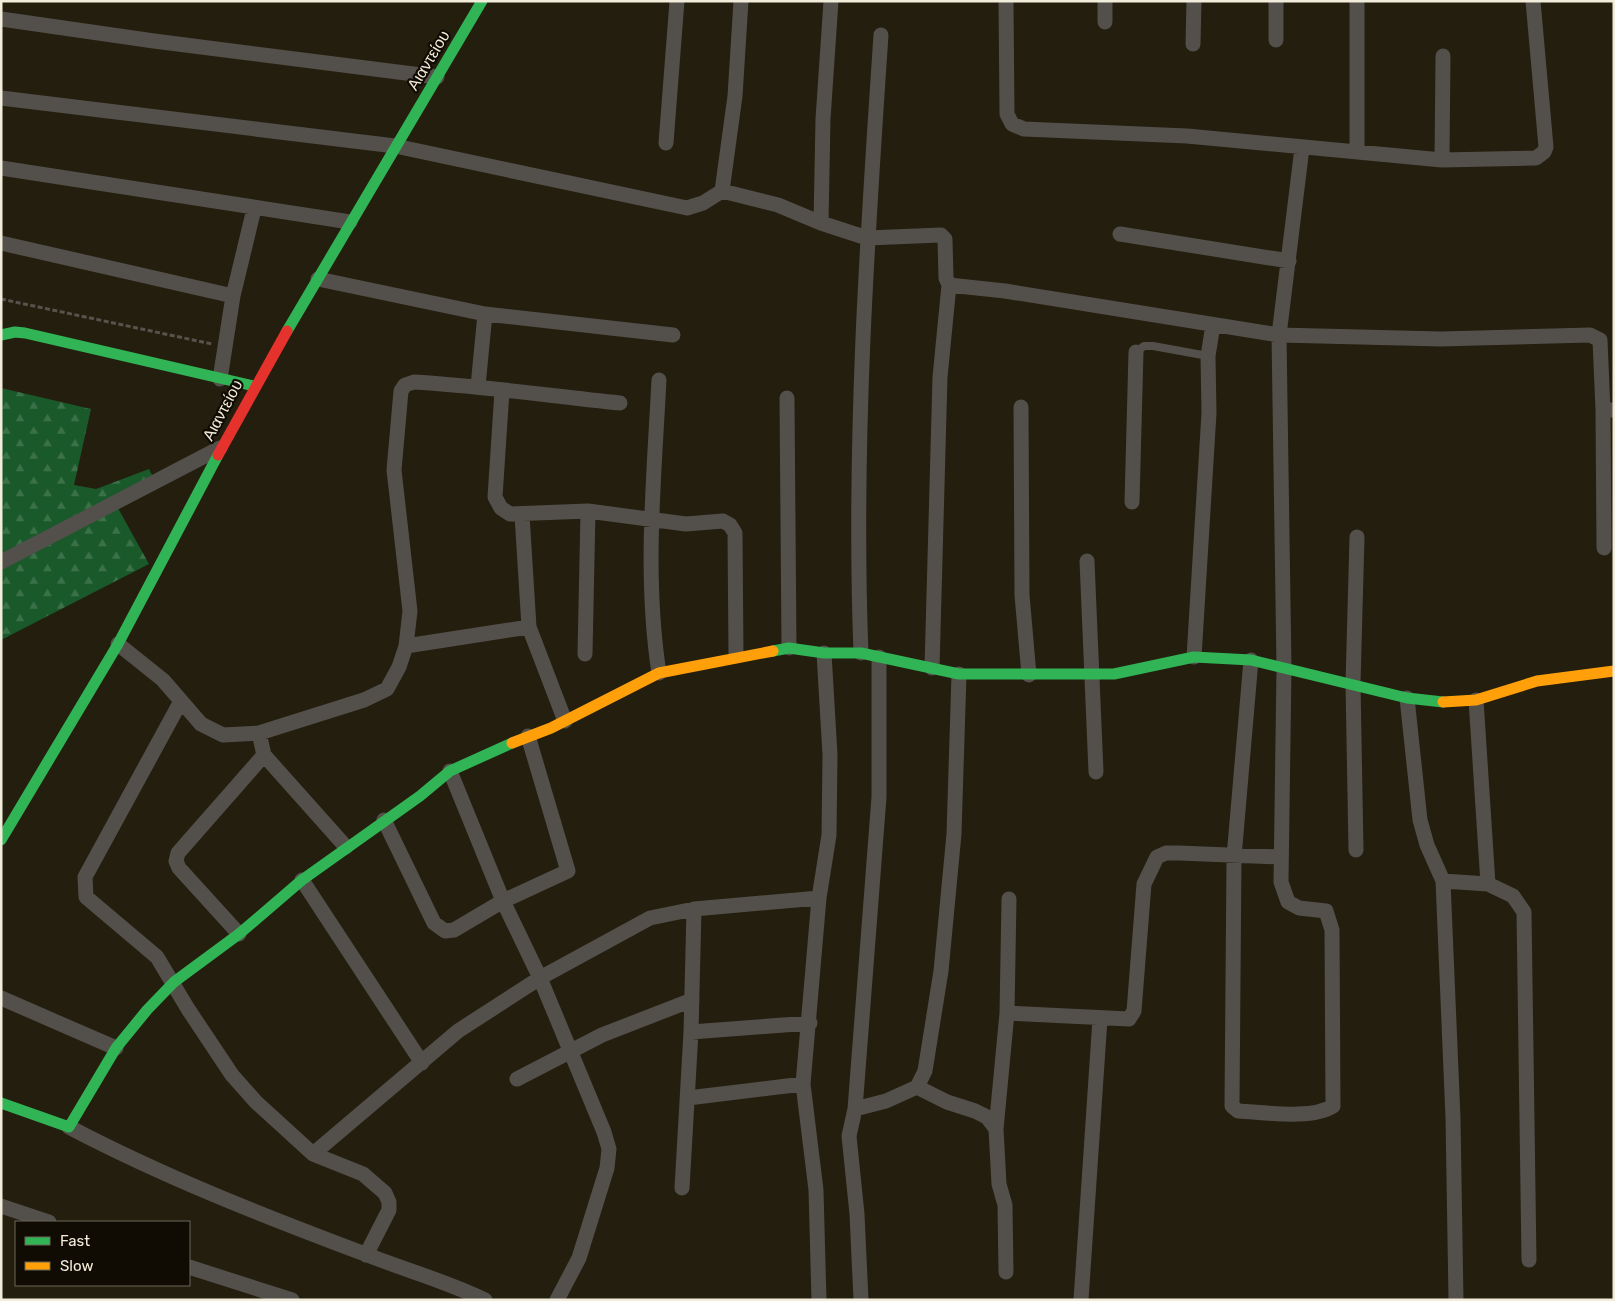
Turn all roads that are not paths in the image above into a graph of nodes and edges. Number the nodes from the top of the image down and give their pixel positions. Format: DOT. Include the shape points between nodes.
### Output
graph roads {
  1 [pos="482,1"];
  2 [pos="677,1"];
  3 [pos="741,1"];
  4 [pos="831,1"];
  5 [pos="1006,1"];
  6 [pos="1105,1"];
  7 [pos="1194,1"];
  8 [pos="1276,1"];
  9 [pos="1357,1"];
  10 [pos="1533,1"];
  11 [pos="1,19"];
  12 [pos="1105,22"];
  13 [pos="881,35"];
  14 [pos="1276,40"];
  15 [pos="1194,44"];
  16 [pos="1443,56"];
  17 [pos="437,77"];
  18 [pos="1,98"];
  19 [pos="666,143"];
  20 [pos="395,146"];
  21 [pos="1302,148"];
  22 [pos="1357,152"];
  23 [pos="1442,160"];
  24 [pos="1,168"];
  25 [pos="722,191"];
  26 [pos="254,209"];
  27 [pos="350,222"];
  28 [pos="821,223"];
  29 [pos="1120,234"];
  30 [pos="867,238"];
  31 [pos="1,243"];
  32 [pos="1290,261"];
  33 [pos="318,279"];
  34 [pos="949,285"];
  35 [pos="233,296"];
  36 [pos="486,314"];
  37 [pos="1213,325"];
  38 [pos="1,335"];
  39 [pos="673,335"];
  40 [pos="1279,335"];
  41 [pos="1136,352"];
  42 [pos="1208,356"];
  43 [pos="220,379"];
  44 [pos="659,380"];
  45 [pos="254,386"];
  46 [pos="478,386"];
  47 [pos="502,391"];
  48 [pos="787,398"];
  49 [pos="620,403"];
  50 [pos="1021,407"];
  51 [pos="1608,410"];
  52 [pos="220,448"];
  53 [pos="1132,502"];
  54 [pos="588,511"];
  55 [pos="522,515"];
  56 [pos="652,520"];
  57 [pos="1357,537"];
  58 [pos="1604,548"];
  59 [pos="1087,561"];
  60 [pos="1,562"];
  61 [pos="529,627"];
  62 [pos="118,644"];
  63 [pos="406,646"];
  64 [pos="789,648"];
  65 [pos="824,653"];
  66 [pos="585,654"];
  67 [pos="862,654"];
  68 [pos="736,656"];
  69 [pos="879,656"];
  70 [pos="1194,657"];
  71 [pos="1251,660"];
  72 [pos="932,668"];
  73 [pos="1284,668"];
  74 [pos="1614,671"];
  75 [pos="659,673"];
  76 [pos="959,674"];
  77 [pos="1092,674"];
  78 [pos="1029,675"];
  79 [pos="1353,683"];
  80 [pos="1407,698"];
  81 [pos="1476,700"];
  82 [pos="181,701"];
  83 [pos="565,721"];
  84 [pos="259,733"];
  85 [pos="528,736"];
  86 [pos="264,755"];
  87 [pos="450,771"];
  88 [pos="1096,772"];
  89 [pos="384,820"];
  90 [pos="1,840"];
  91 [pos="346,847"];
  92 [pos="1356,850"];
  93 [pos="1234,856"];
  94 [pos="1280,857"];
  95 [pos="302,880"];
  96 [pos="1443,881"];
  97 [pos="1488,884"];
  98 [pos="819,898"];
  99 [pos="1009,899"];
  100 [pos="503,901"];
  101 [pos="694,910"];
  102 [pos="238,934"];
  103 [pos="540,978"];
  104 [pos="174,982"];
  105 [pos="1,998"];
  106 [pos="692,1000"];
  107 [pos="1007,1013"];
  108 [pos="1100,1019"];
  109 [pos="810,1023"];
  110 [pos="691,1032"];
  111 [pos="116,1048"];
  112 [pos="569,1050"];
  113 [pos="422,1063"];
  114 [pos="517,1079"];
  115 [pos="803,1084"];
  116 [pos="917,1087"];
  117 [pos="688,1098"];
  118 [pos="1,1103"];
  119 [pos="855,1109"];
  120 [pos="69,1127"];
  121 [pos="996,1129"];
  122 [pos="313,1154"];
  123 [pos="682,1188"];
  124 [pos="1,1206"];
  125 [pos="46,1221"];
  126 [pos="366,1255"];
  127 [pos="1529,1260"];
  128 [pos="190,1267"];
  129 [pos="1006,1272"];
  130 [pos="292,1300"];
  131 [pos="485,1300"];
  132 [pos="558,1300"];
  133 [pos="820,1300"];
  134 [pos="861,1300"];
  135 [pos="1081,1300"];
  136 [pos="1456,1300"];
  1 -- 17 [label="street, Αιαντείου"];
  2 -- 19 [label="street"];
  3 -- 25 [label="street" via="736,96"];
  4 -- 28 [label="street" via="823,119"];
  5 -- 21 [label="street" via="1007,114 1012,124 1024,129 1187,136"];
  6 -- 12 [label="street"];
  7 -- 15 [label="street"];
  8 -- 14 [label="street"];
  9 -- 22 [label="street"];
  10 -- 23 [label="street" via="1544,152 1536,158"];
  11 -- 17 [label="street"];
  13 -- 30 [label="street"];
  16 -- 23 [label="street"];
  17 -- 20 [label="street, Αιαντείου"];
  18 -- 20 [label="street"];
  20 -- 25 [label="street" via="686,208 703,203"];
  20 -- 27 [label="street, Αιαντείου"];
  21 -- 22 [label="street"];
  21 -- 32 [label="street"];
  22 -- 23 [label="street"];
  24 -- 26 [label="street"];
  25 -- 28 [label="street" via="778,205"];
  26 -- 27 [label="street"];
  26 -- 35 [label="street"];
  27 -- 33 [label="street, Αιαντείου"];
  28 -- 30 [label="street"];
  29 -- 32 [label="street"];
  30 -- 34 [label="street" via="941,235 945,239"];
  30 -- 67 [label="street" via="858,454 857,552"];
  31 -- 35 [label="street"];
  32 -- 40 [label="street"];
  33 -- 36 [label="street"];
  33 -- 45 [label="street, Αιαντείου"];
  34 -- 37 [label="street" via="1022,293"];
  34 -- 72 [label="street" via="940,377"];
  35 -- 43 [label="street"];
  36 -- 39 [label="street"];
  36 -- 46 [label="street"];
  37 -- 40 [label="street"];
  37 -- 42 [label="street"];
  38 -- 43 [label="street" via="25,333"];
  40 -- 51 [label="street" via="1441,339 1590,335 1600,340"];
  40 -- 73 [label="street"];
  41 -- 42 [label="lane" via="1144,346 1153,346"];
  41 -- 53 [label="street"];
  42 -- 70 [label="street" via="1209,413"];
  43 -- 45 [label="street"];
  44 -- 56 [label="street"];
  45 -- 52 [label="street, Αιαντείου"];
  46 -- 47 [label="street"];
  46 -- 63 [label="street" via="414,382 405,385 401,391 394,470 410,611"];
  47 -- 49 [label="street"];
  47 -- 55 [label="street" via="495,498 510,514"];
  48 -- 64 [label="street"];
  50 -- 78 [label="street" via="1022,596"];
  51 -- 58 [label="street"];
  52 -- 60 [label="street"];
  52 -- 62 [label="street, Αιαντείου"];
  54 -- 55 [label="street"];
  54 -- 56 [label="street"];
  54 -- 66 [label="street"];
  55 -- 61 [label="street"];
  56 -- 68 [label="street" via="686,524 723,521 735,533"];
  56 -- 75 [label="street" via="652,624"];
  57 -- 79 [label="street"];
  59 -- 77 [label="street"];
  61 -- 63 [label="street"];
  61 -- 83 [label="street"];
  62 -- 82 [label="street" via="163,680"];
  62 -- 90 [label="street, Αιαντείου"];
  63 -- 84 [label="street" via="399,667 386,689 364,700"];
  64 -- 65 [label="street"];
  64 -- 68 [label="street"];
  65 -- 67 [label="street"];
  65 -- 98 [label="street" via="830,755 829,835"];
  67 -- 69 [label="street"];
  68 -- 75 [label="street"];
  69 -- 72 [label="street"];
  69 -- 119 [label="street" via="879,797"];
  70 -- 71 [label="street"];
  70 -- 77 [label="street" via="1114,674"];
  71 -- 73 [label="street"];
  71 -- 93 [label="street"];
  72 -- 76 [label="street"];
  73 -- 79 [label="street"];
  73 -- 94 [label="street"];
  74 -- 81 [label="street" via="1537,681"];
  75 -- 83 [label="street"];
  76 -- 78 [label="street"];
  76 -- 116 [label="street" via="954,834 941,971 925,1070"];
  77 -- 78 [label="street"];
  77 -- 88 [label="street"];
  79 -- 80 [label="street"];
  79 -- 92 [label="street"];
  80 -- 81 [label="street" via="1448,703"];
  80 -- 96 [label="street" via="1420,820"];
  81 -- 97 [label="street"];
  82 -- 84 [label="street" via="201,724 223,735"];
  82 -- 104 [label="street" via="85,877 84,887 86,898 157,957"];
  83 -- 85 [label="street"];
  84 -- 86 [label="street"];
  85 -- 87 [label="street"];
  85 -- 100 [label="street" via="568,871"];
  86 -- 91 [label="street"];
  86 -- 102 [label="street" via="178,853 176,861"];
  87 -- 89 [label="street"];
  87 -- 100 [label="street"];
  89 -- 91 [label="street"];
  89 -- 100 [label="street" via="434,923 445,931 454,930"];
  91 -- 95 [label="street"];
  93 -- 94 [label="street"];
  93 -- 94 [label="street" via="1232,1106 1238,1111 1325,1111 1333,1106 1332,930 1326,911 1299,908 1288,902 1281,882"];
  93 -- 108 [label="street" via="1166,853 1153,861 1144,884 1134,1011 1129,1019"];
  95 -- 102 [label="street"];
  95 -- 113 [label="street"];
  96 -- 97 [label="street"];
  96 -- 136 [label="street" via="1453,1118"];
  97 -- 127 [label="street" via="1513,896 1524,912"];
  98 -- 101 [label="street"];
  98 -- 109 [label="street"];
  99 -- 107 [label="street"];
  100 -- 103 [label="street"];
  101 -- 103 [label="street" via="650,918"];
  101 -- 106 [label="street"];
  102 -- 104 [label="street"];
  103 -- 112 [label="street"];
  103 -- 113 [label="street" via="458,1031"];
  104 -- 111 [label="street"];
  104 -- 122 [label="street" via="232,1075 256,1102"];
  105 -- 111 [label="street"];
  106 -- 110 [label="street"];
  106 -- 112 [label="street"];
  107 -- 108 [label="street"];
  107 -- 121 [label="street"];
  108 -- 135 [label="street"];
  109 -- 110 [label="street"];
  109 -- 115 [label="street"];
  110 -- 117 [label="street"];
  111 -- 120 [label="street"];
  112 -- 114 [label="street"];
  112 -- 132 [label="street" via="609,1149 607,1168 579,1258"];
  113 -- 122 [label="street"];
  115 -- 117 [label="street"];
  115 -- 133 [label="street" via="816,1190"];
  116 -- 119 [label="street" via="886,1101"];
  116 -- 121 [label="street" via="987,1117"];
  117 -- 123 [label="street"];
  118 -- 120 [label="street"];
  119 -- 134 [label="street" via="849,1136"];
  120 -- 126 [label="street" via="137,1163"];
  121 -- 129 [label="street" via="999,1184 1006,1205"];
  122 -- 126 [label="street" via="363,1174 385,1193 389,1210"];
  124 -- 125 [label="street"];
  126 -- 131 [label="street" via="457,1286"];
  128 -- 130 [label="street"];
}
